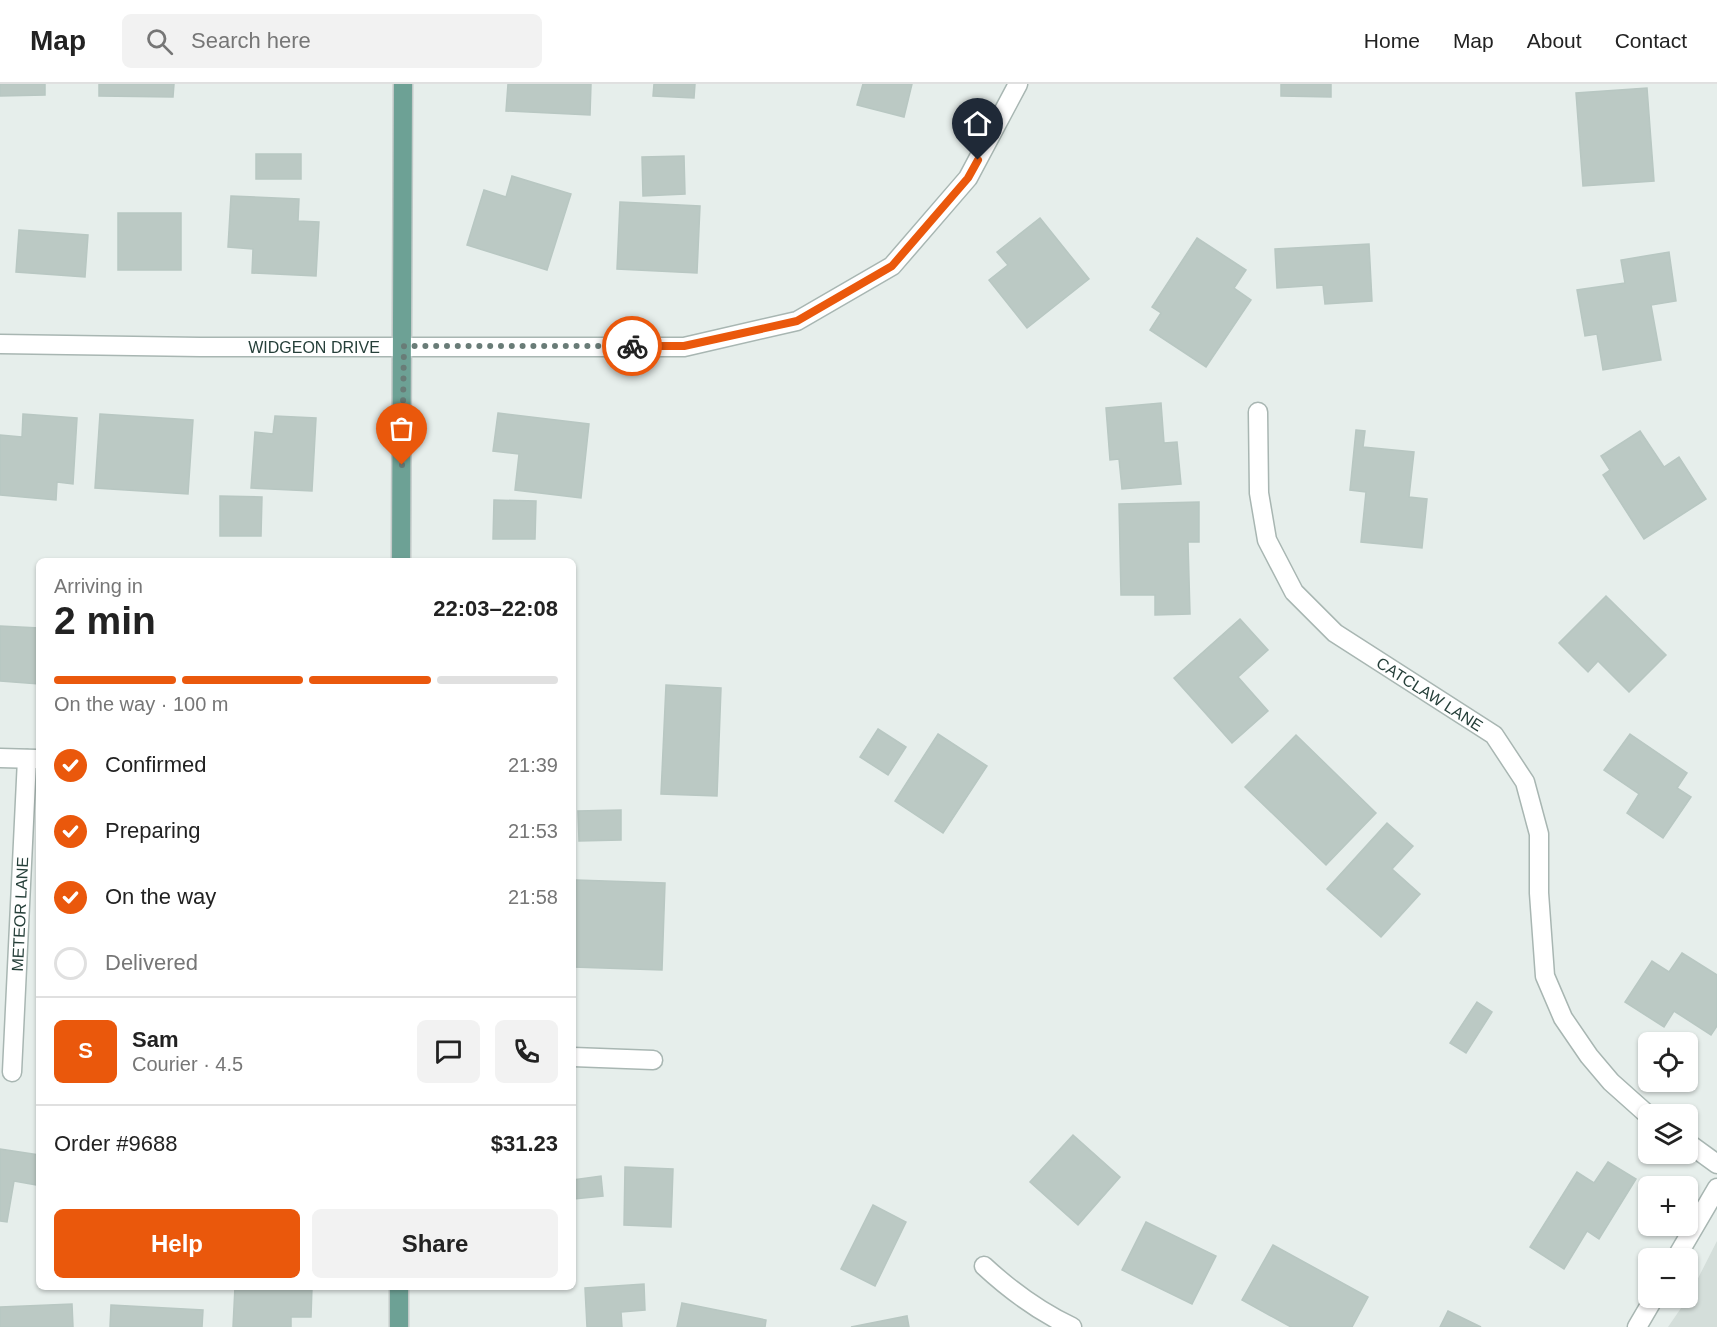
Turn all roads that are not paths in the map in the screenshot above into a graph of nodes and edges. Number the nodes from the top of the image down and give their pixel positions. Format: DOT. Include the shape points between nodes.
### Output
graph roads {
  1 [pos="404,84"];
  2 [pos="1018,84"];
  3 [pos="0,344"];
  4 [pos="404,346"];
  5 [pos="1258,412"];
  6 [pos="401,558"];
  7 [pos="0,758"];
  8 [pos="33,759"];
  9 [pos="576,1057"];
  10 [pos="653,1060"];
  11 [pos="12,1072"];
  12 [pos="1638,1106"];
  13 [pos="1698,1150"];
  14 [pos="1717,1164"];
  15 [pos="1717,1188"];
  16 [pos="1682,1248"];
  17 [pos="984,1266"];
  18 [pos="399,1290"];
  19 [pos="1648,1308"];
  20 [pos="399,1327"];
  21 [pos="1072,1327"];
  22 [pos="1637,1327"];
  1 -- 4 [label="main road"];
  2 -- 4 [label="street, WIDGEON DRIVE" via="968,178 892,266 797,321 684,346"];
  3 -- 4 [label="street, WIDGEON DRIVE"];
  4 -- 6 [label="main road"];
  5 -- 12 [label="street, CATCLAW LANE" via="1259,493 1267,540 1294,592 1335,633 1494,735 1525,782 1539,834 1545,976 1563,1018 1589,1056"];
  7 -- 8 [label="street"];
  8 -- 11 [label="street, METEOR LANE"];
  9 -- 10 [label="street"];
  13 -- 14 [label="street"];
  15 -- 16 [label="street"];
  17 -- 21 [label="street" via="1011,1292"];
  18 -- 20 [label="main road"];
  19 -- 22 [label="street"];
}
